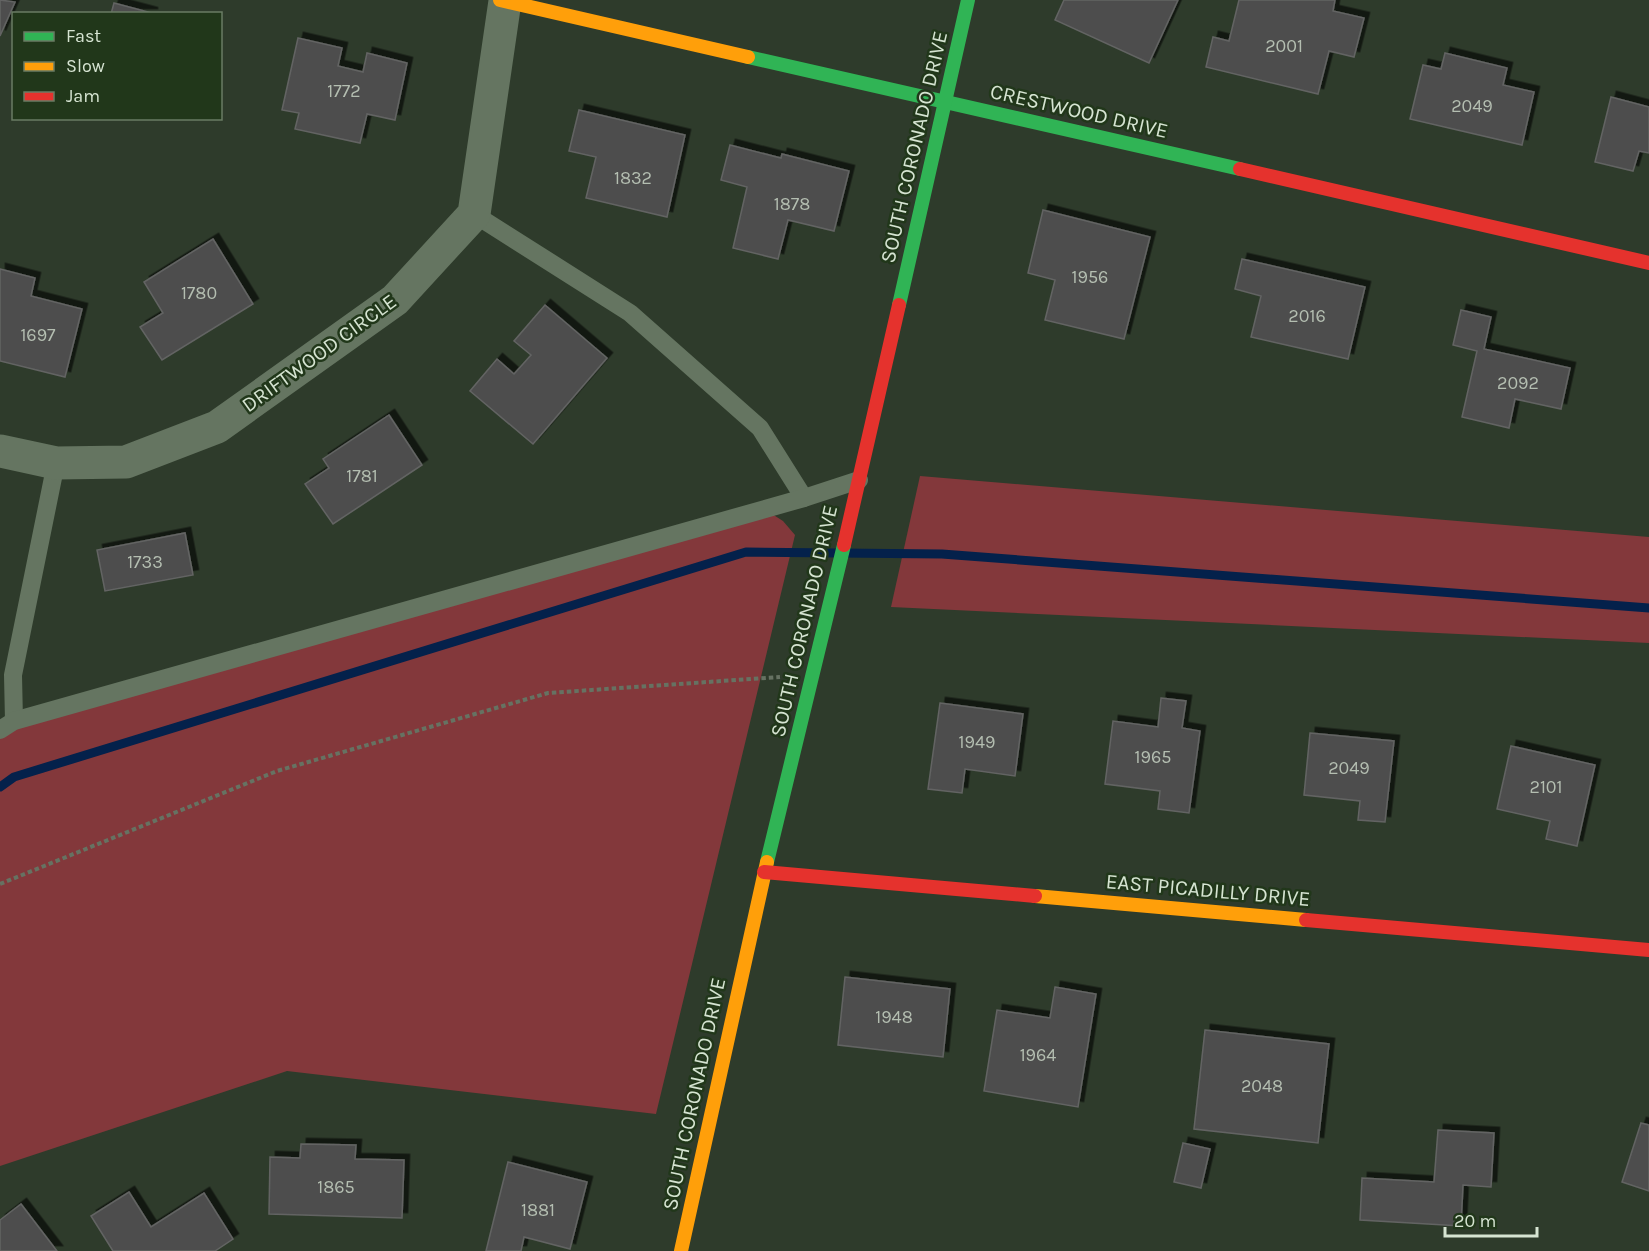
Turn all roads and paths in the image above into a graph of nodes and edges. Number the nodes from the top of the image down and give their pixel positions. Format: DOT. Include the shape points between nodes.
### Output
graph roads {
  1 [pos="968,0"];
  2 [pos="502,1"];
  3 [pos="946,102"];
  4 [pos="474,214"];
  5 [pos="1649,263"];
  6 [pos="0,451"];
  7 [pos="56,464"];
  8 [pos="859,480"];
  9 [pos="804,498"];
  10 [pos="813,675"];
  11 [pos="7,726"];
  12 [pos="764,872"];
  13 [pos="0,884"];
  14 [pos="1649,950"];
  15 [pos="681,1251"];
  1 -- 3 [label="street, SOUTH CORONADO DRIVE"];
  2 -- 3 [label="street, CRESTWOOD DRIVE"];
  2 -- 4 [label="street"];
  3 -- 5 [label="street, CRESTWOOD DRIVE"];
  3 -- 8 [label="street, SOUTH CORONADO DRIVE"];
  4 -- 7 [label="street, DRIFTWOOD CIRCLE" via="395,300 217,427 126,462"];
  4 -- 9 [label="lane" via="630,313 760,428"];
  6 -- 7 [label="street, DRIFTWOOD CIRCLE"];
  7 -- 11 [label="lane" via="13,675"];
  8 -- 9 [label="lane"];
  8 -- 10 [label="street, SOUTH CORONADO DRIVE"];
  9 -- 11 [label="lane"];
  10 -- 12 [label="street, SOUTH CORONADO DRIVE"];
  10 -- 13 [label="path" via="548,693 277,771"];
  12 -- 14 [label="street, EAST PICADILLY DRIVE"];
  12 -- 15 [label="street, SOUTH CORONADO DRIVE"];
}
